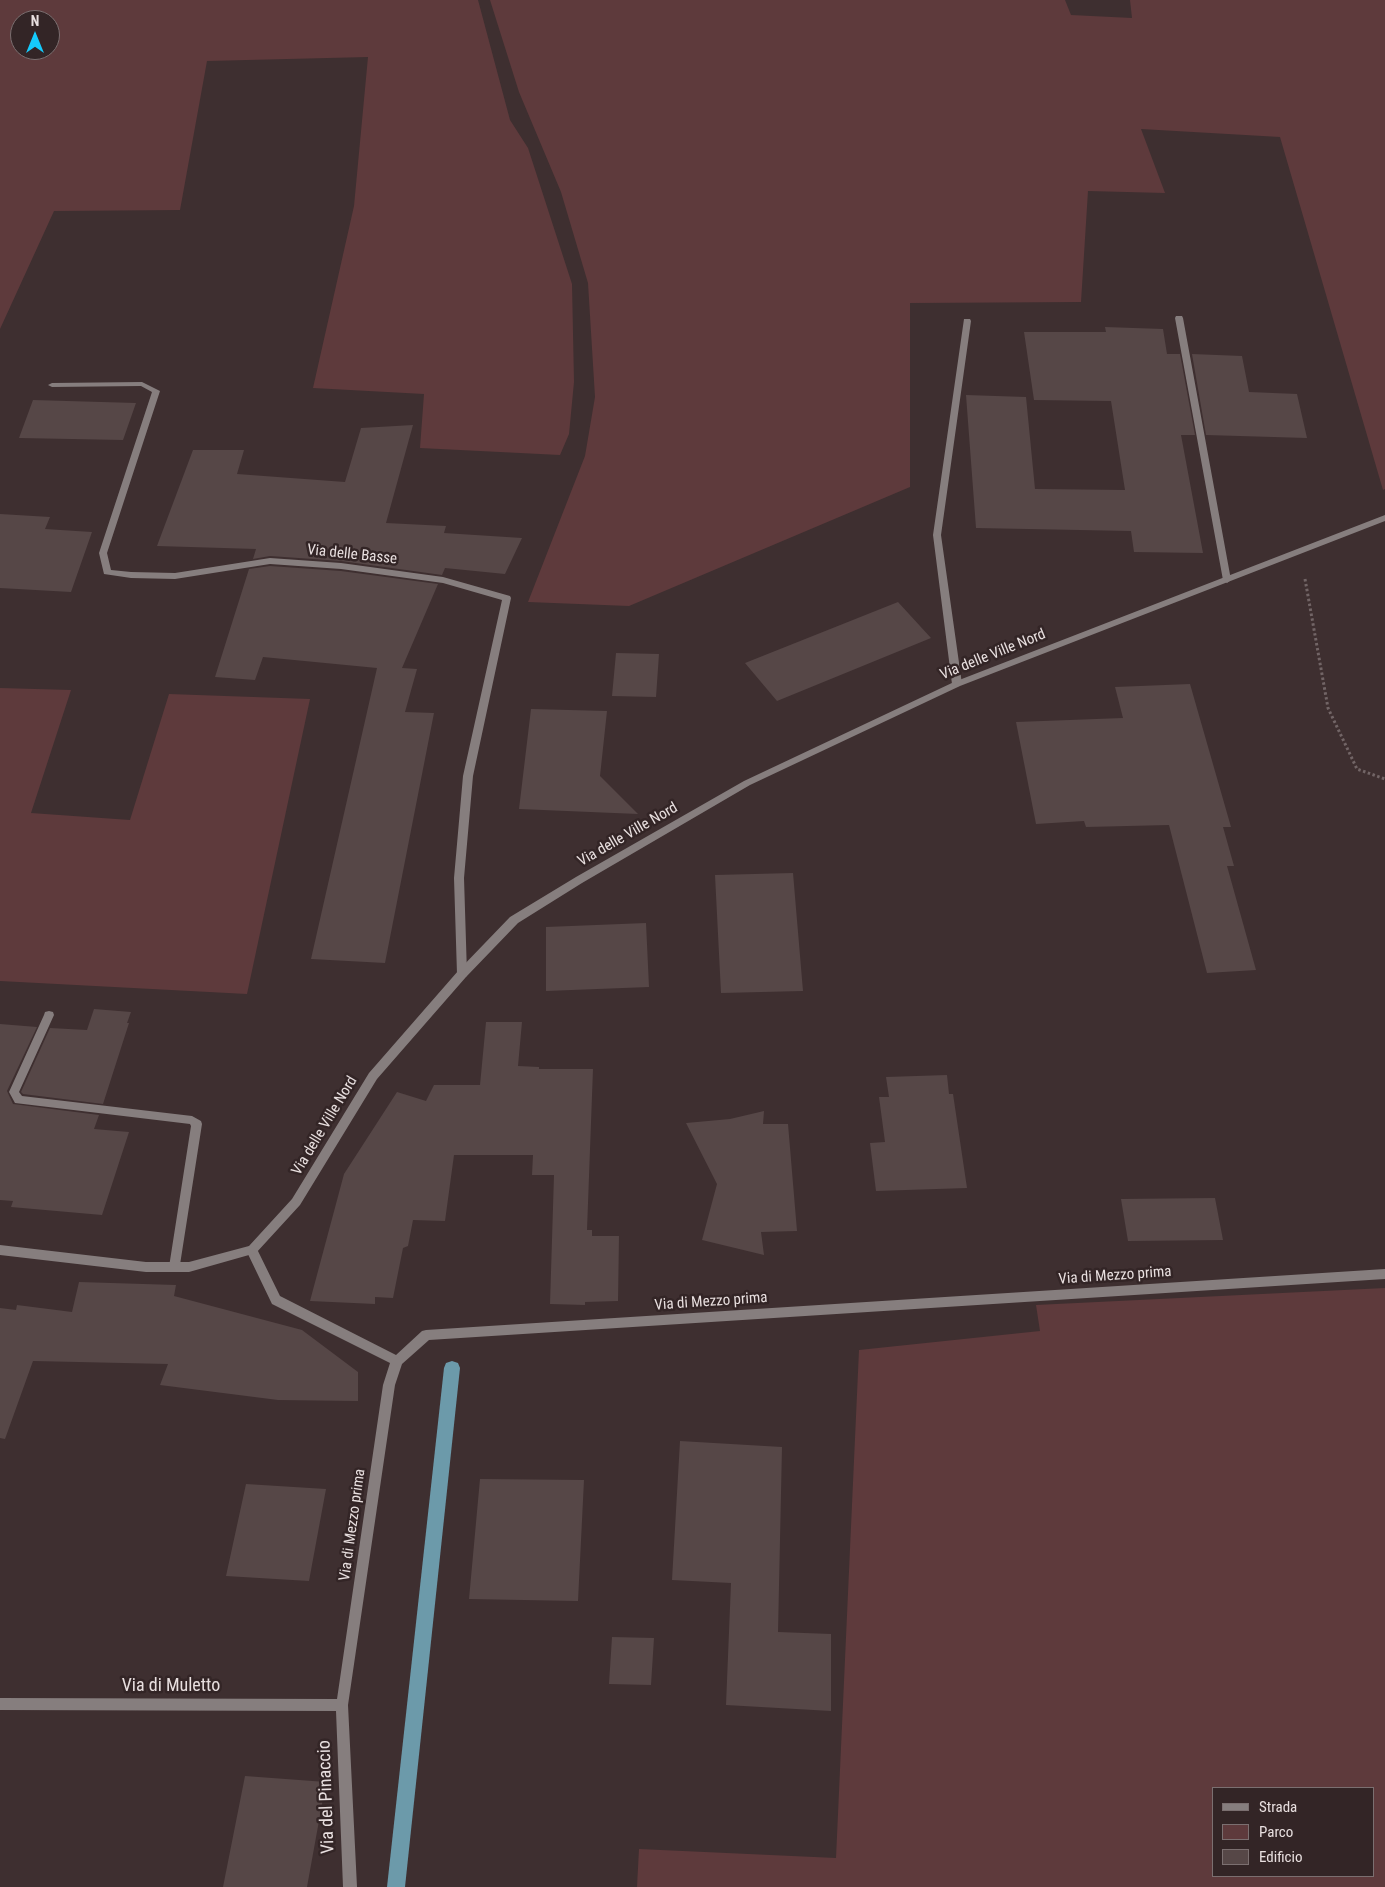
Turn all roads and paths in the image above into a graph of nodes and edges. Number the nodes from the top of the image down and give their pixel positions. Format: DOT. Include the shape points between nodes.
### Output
graph roads {
  1 [pos="1179,318"];
  2 [pos="967,321"];
  3 [pos="52,385"];
  4 [pos="1385,518"];
  5 [pos="1291,555"];
  6 [pos="1227,580"];
  7 [pos="957,684"];
  8 [pos="1385,779"];
  9 [pos="462,974"];
  10 [pos="49,1015"];
  11 [pos="0,1250"];
  12 [pos="252,1250"];
  13 [pos="175,1267"];
  14 [pos="1385,1274"];
  15 [pos="397,1361"];
  16 [pos="0,1704"];
  17 [pos="342,1705"];
  18 [pos="350,1887"];
  1 -- 6 [label="street"];
  2 -- 7 [label="street" via="937,535"];
  3 -- 9 [label="street, Via delle Basse" via="142,384 156,391 103,552 107,572 175,576 270,561 323,564 443,580 507,598 468,776 459,878"];
  4 -- 5 [label="street, Via delle Ville Nord"];
  5 -- 6 [label="street, Via delle Ville Nord"];
  5 -- 8 [label="path" via="1306,582 1328,708 1357,769"];
  6 -- 7 [label="street, Via delle Ville Nord"];
  7 -- 9 [label="street, Via delle Ville Nord" via="747,783 579,880 514,920"];
  9 -- 12 [label="street, Via delle Ville Nord" via="373,1076 296,1202"];
  10 -- 13 [label="street" via="14,1092 19,1100 192,1120 196,1124"];
  11 -- 13 [label="street" via="146,1267"];
  12 -- 13 [label="street" via="189,1267"];
  12 -- 15 [label="street" via="276,1300"];
  14 -- 15 [label="street, Via di Mezzo prima" via="426,1335"];
  15 -- 17 [label="street, Via di Mezzo prima" via="389,1385"];
  16 -- 17 [label="street, Via di Muletto"];
  17 -- 18 [label="street, Via del Pinaccio"];
}
